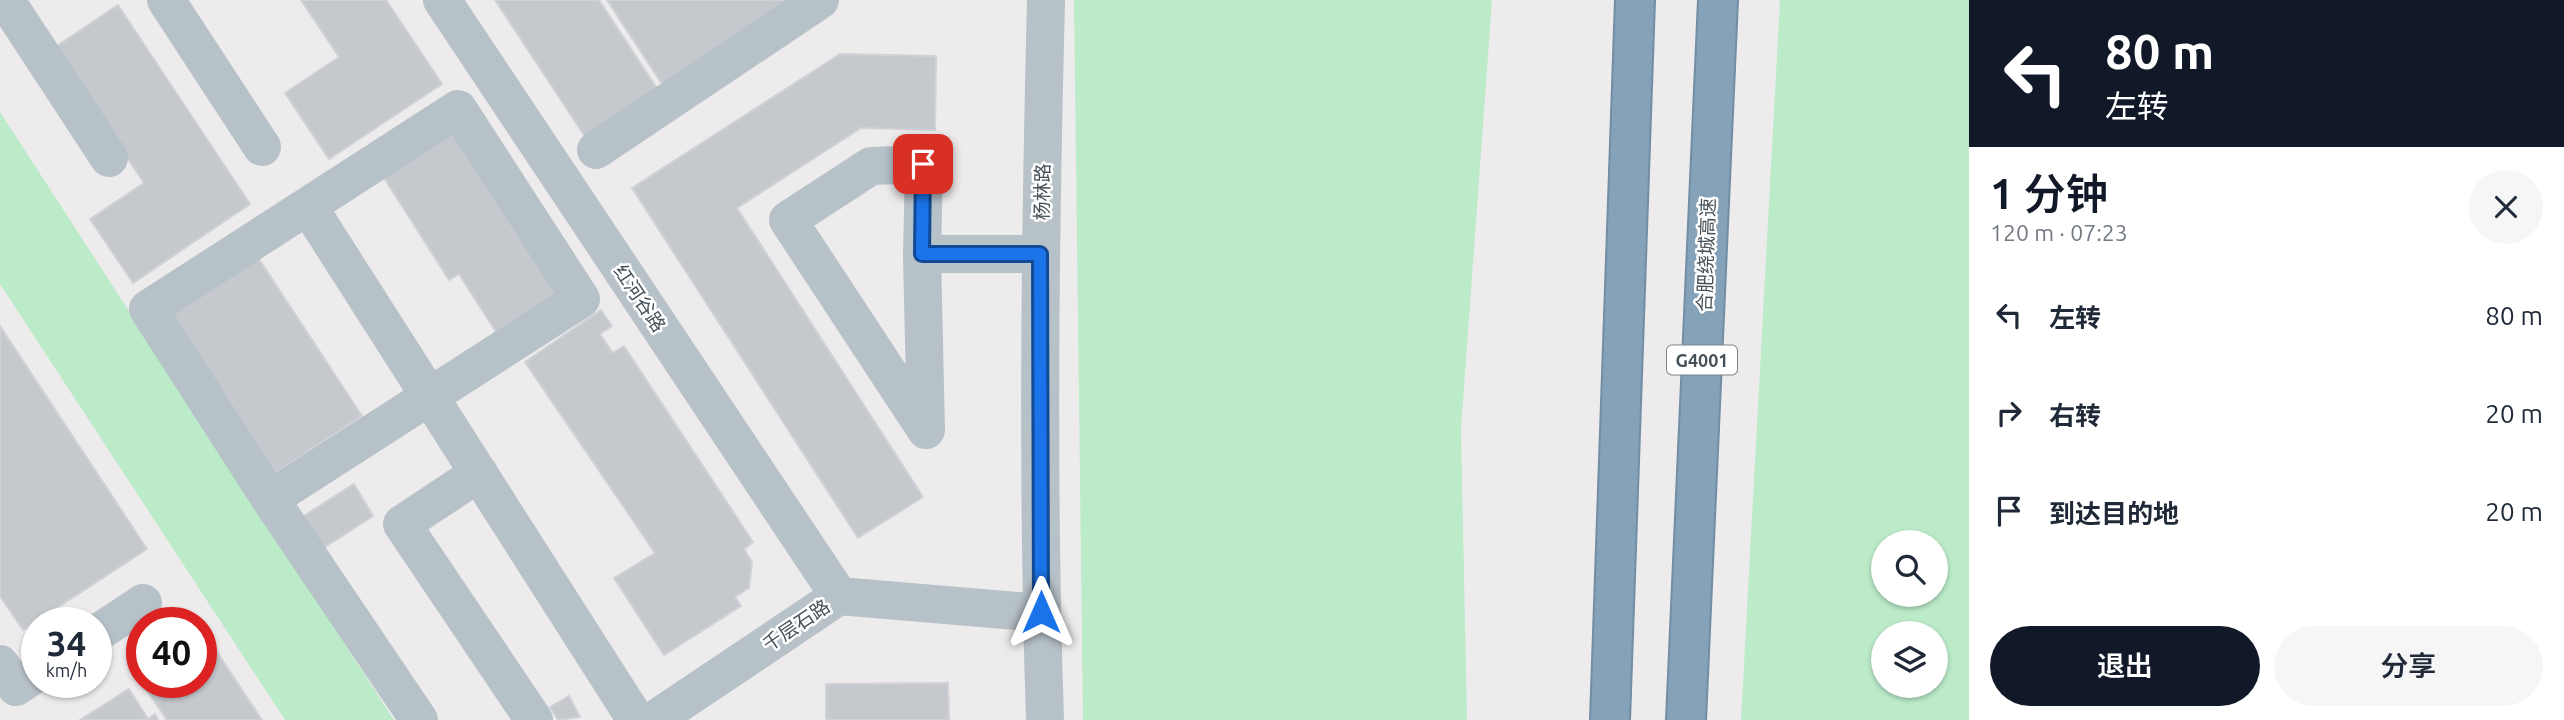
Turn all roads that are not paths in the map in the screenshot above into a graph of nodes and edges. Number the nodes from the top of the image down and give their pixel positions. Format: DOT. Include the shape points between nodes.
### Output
graph roads {
  1 [pos="166,0"];
  2 [pos="442,0"];
  3 [pos="820,0"];
  4 [pos="1046,0"];
  5 [pos="1635,0"];
  6 [pos="1717,0"];
  7 [pos="16,12"];
  8 [pos="262,147"];
  9 [pos="596,150"];
  10 [pos="109,158"];
  11 [pos="308,206"];
  12 [pos="922,254"];
  13 [pos="1040,254"];
  14 [pos="430,396"];
  15 [pos="479,473"];
  16 [pos="270,499"];
  17 [pos="839,596"];
  18 [pos="143,603"];
  19 [pos="1041,612"];
  20 [pos="112,623"];
  21 [pos="0,664"];
  22 [pos="21,684"];
  23 [pos="419,720"];
  24 [pos="534,720"];
  25 [pos="636,720"];
  26 [pos="654,720"];
  27 [pos="1045,720"];
  28 [pos="1610,720"];
  29 [pos="1686,720"];
  1 -- 8 [label="street"];
  2 -- 17 [label="street, 红河谷路"];
  3 -- 9 [label="street"];
  4 -- 13 [label="street, 杨林路"];
  5 -- 28 [label="highway"];
  6 -- 29 [label="highway, 合肥绕城高速 / G4001"];
  7 -- 10 [label="street"];
  11 -- 14 [label="street"];
  11 -- 14 [label="street" via="458,109 581,299"];
  11 -- 16 [label="street" via="148,309"];
  12 -- 12 [label="street" via="923,164 871,166 788,220 926,430"];
  12 -- 13 [label="street"];
  13 -- 19 [label="street, 杨林路"];
  14 -- 15 [label="street"];
  14 -- 16 [label="street"];
  15 -- 24 [label="street" via="402,524"];
  15 -- 25 [label="street"];
  16 -- 23 [label="street"];
  17 -- 19 [label="street, 千层石路"];
  17 -- 26 [label="street, 千层石路"];
  18 -- 20 [label="street"];
  19 -- 27 [label="street, 杨林路"];
  21 -- 22 [label="street" via="16,687"];
}
